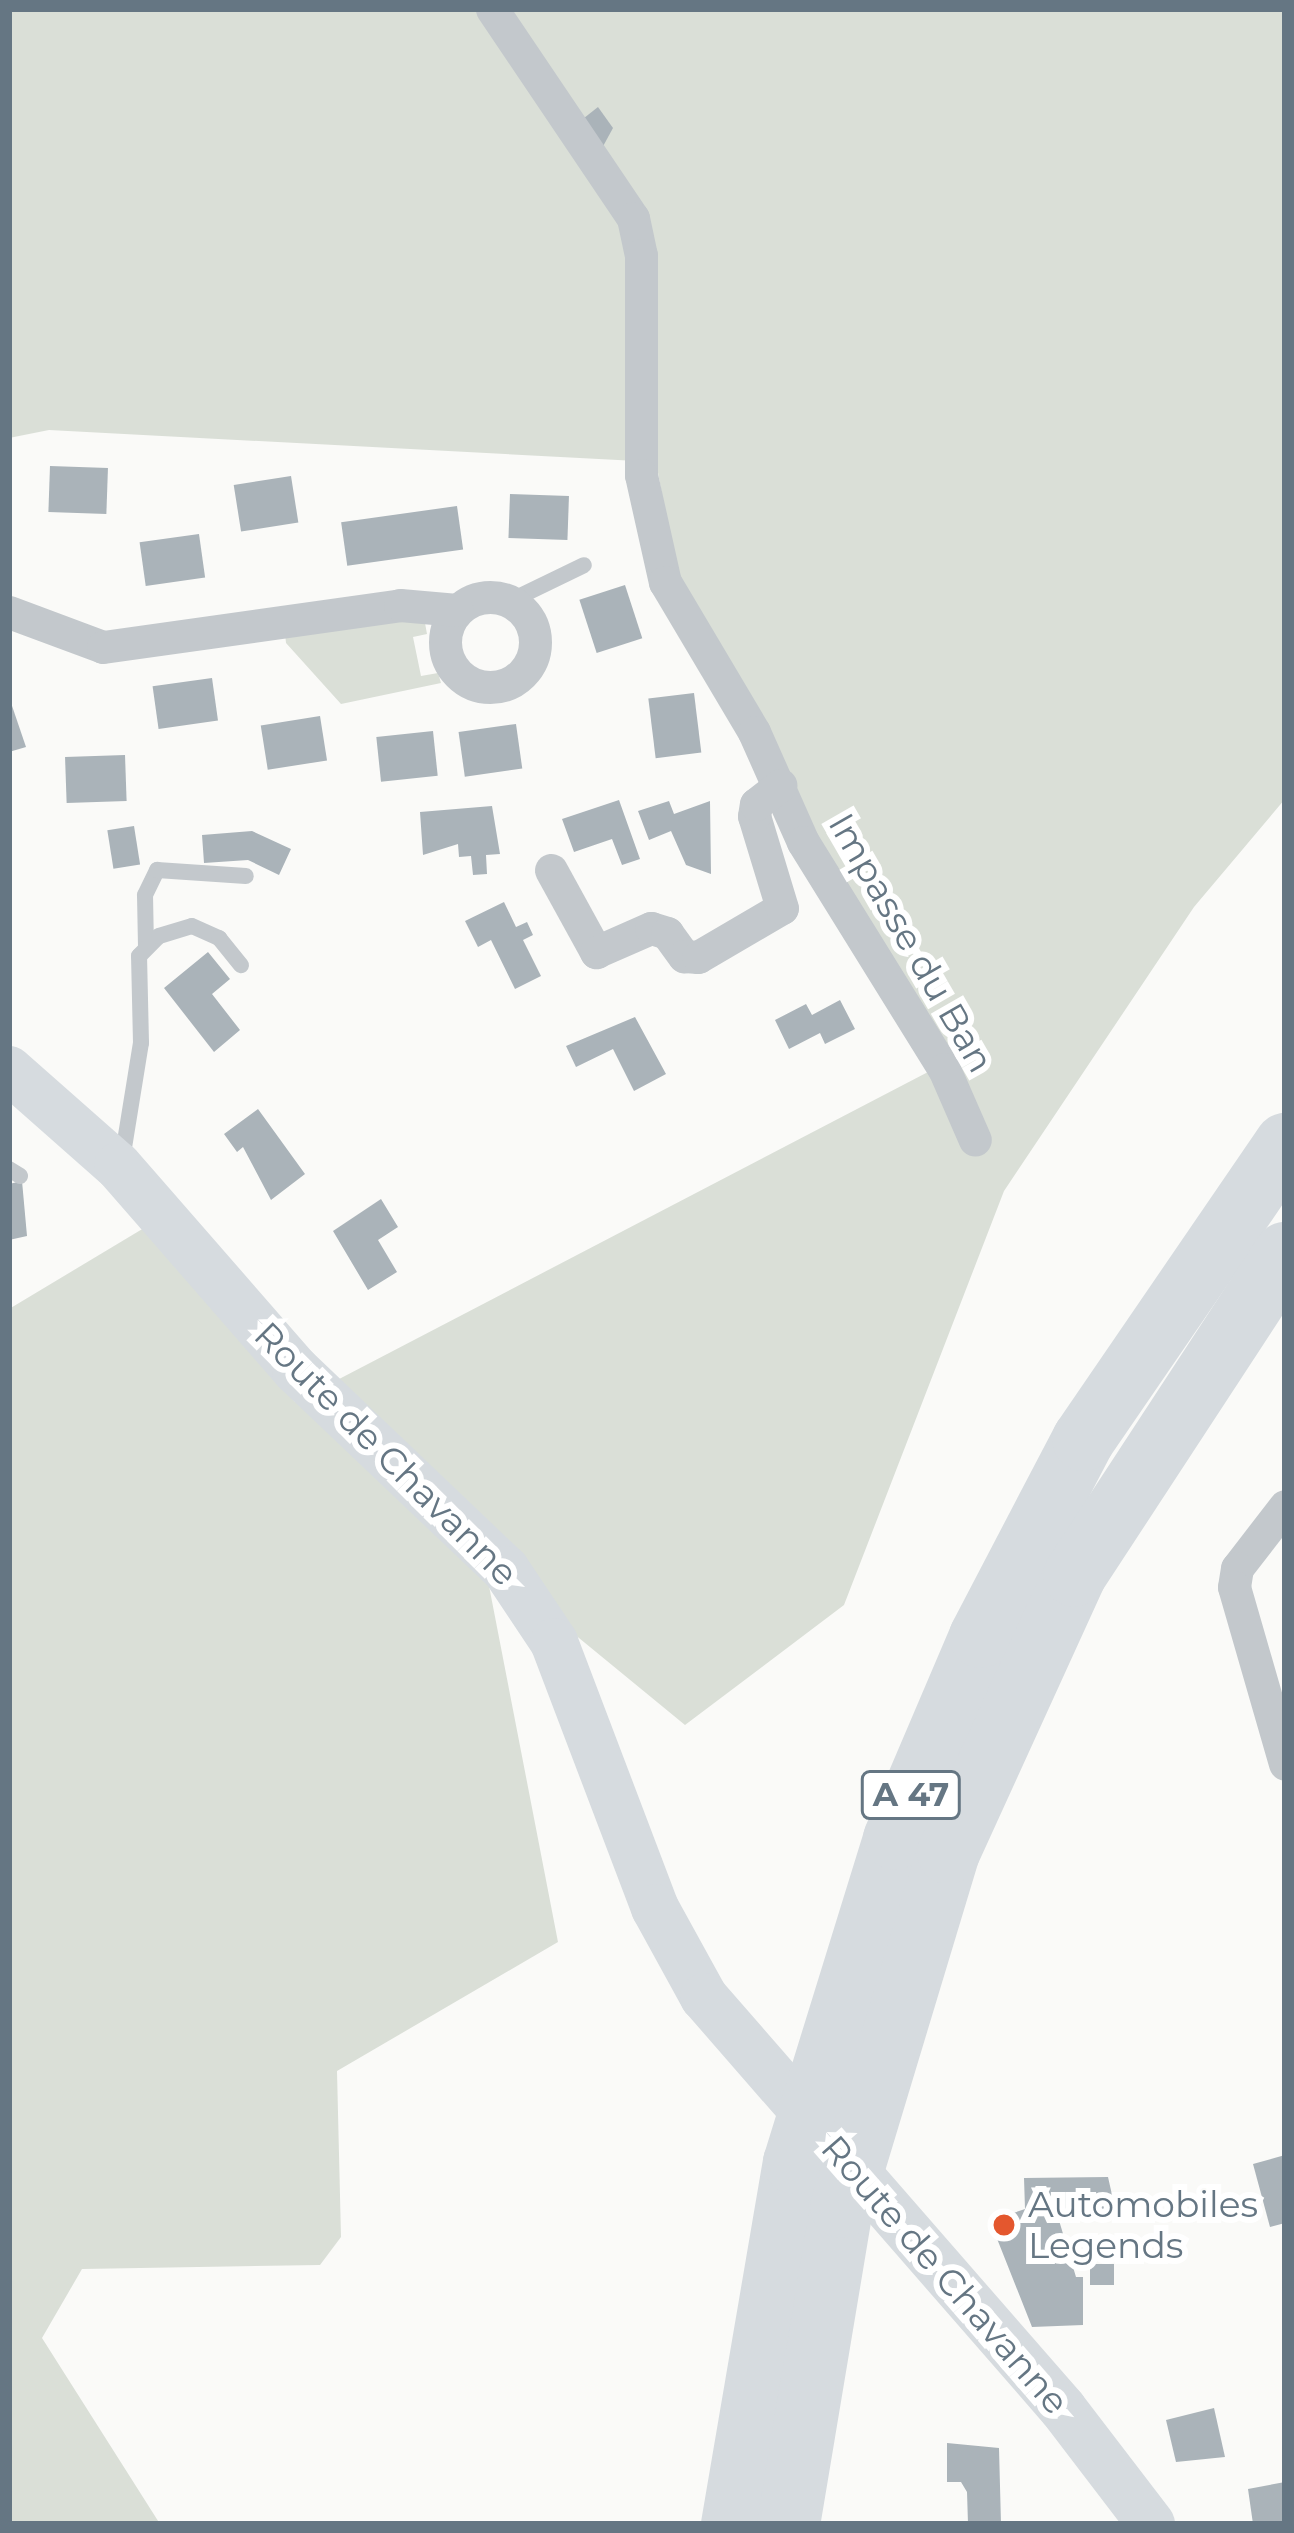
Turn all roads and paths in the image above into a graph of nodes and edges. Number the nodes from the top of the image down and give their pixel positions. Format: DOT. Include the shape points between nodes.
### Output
graph roads {
  1 [pos="492,9"];
  2 [pos="584,565"];
  3 [pos="510,601"];
  4 [pos="457,610"];
  5 [pos="9,613"];
  6 [pos="780,785"];
  7 [pos="551,870"];
  8 [pos="246,875"];
  9 [pos="146,946"];
  10 [pos="241,965"];
  11 [pos="9,1070"];
  12 [pos="975,1140"];
  13 [pos="1285,1144"];
  14 [pos="118,1166"];
  15 [pos="1285,1252"];
  16 [pos="1285,1506"];
  17 [pos="1285,1764"];
  18 [pos="732,2524"];
  19 [pos="788,2524"];
  20 [pos="1151,2524"];
  1 -- 6 [label="street, Impasse du Ban" via="633,218 642,287 636,416 651,532 678,611"];
  2 -- 3 [label="lane"];
  3 -- 4 [label="street" via="482,597"];
  3 -- 4 [label="street" via="535,637 528,666 505,685 475,685 451,666 444,637"];
  4 -- 5 [label="street" via="400,605 103,647"];
  6 -- 7 [label="street" via="756,804 754,816 782,908 698,957 684,956 659,929 596,952"];
  6 -- 12 [label="street, Impasse du Ban" via="802,842 934,1050"];
  8 -- 9 [label="lane" via="158,870 145,895"];
  9 -- 10 [label="lane" via="192,926 219,938"];
  9 -- 14 [label="lane" via="137,968 142,1021 129,1144"];
  11 -- 14 [label="main road, Route de Chavanne"];
  13 -- 18 [label="highway, A 47" via="1083,1439 938,1729 821,2056 772,2268"];
  14 -- 20 [label="main road, Route de Chavanne" via="296,1370 472,1534 533,1607 579,1699 663,1924 735,2034"];
  15 -- 19 [label="highway, A 47" via="1073,1575 947,1852 842,2206"];
  16 -- 17 [label="street" via="1237,1568 1234,1587"];
}
